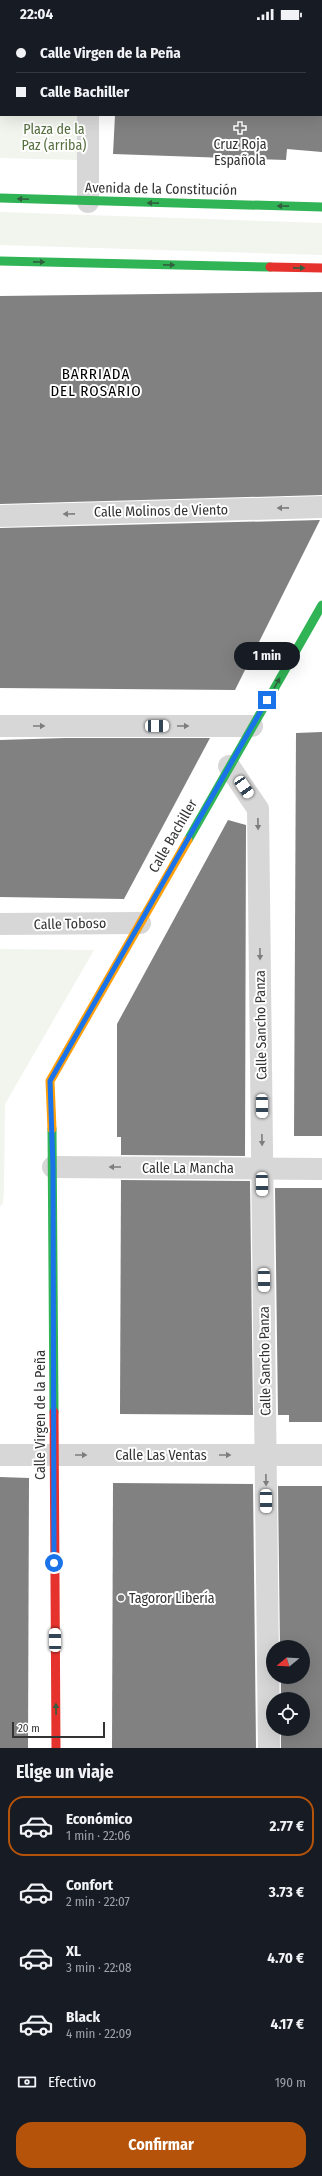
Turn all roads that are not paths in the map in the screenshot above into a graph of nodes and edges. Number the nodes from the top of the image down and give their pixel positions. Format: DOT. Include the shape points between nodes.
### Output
graph roads {
  1 [pos="88,116"];
  2 [pos="0,198"];
  3 [pos="88,202"];
  4 [pos="322,207"];
  5 [pos="0,261"];
  6 [pos="322,268"];
  7 [pos="322,507"];
  8 [pos="0,516"];
  9 [pos="322,606"];
  10 [pos="0,726"];
  11 [pos="252,726"];
  12 [pos="229,766"];
  13 [pos="140,922"];
  14 [pos="0,924"];
  15 [pos="50,1081"];
  16 [pos="53,1167"];
  17 [pos="262,1168"];
  18 [pos="322,1169"];
  19 [pos="0,1455"];
  20 [pos="54,1455"];
  21 [pos="266,1455"];
  22 [pos="322,1455"];
  23 [pos="56,1748"];
  24 [pos="269,1748"];
  1 -- 3 [label="street"];
  3 -- 2 [label="street, Avenida de la Constitución, one-way"];
  4 -- 3 [label="street, Avenida de la Constitución, one-way"];
  5 -- 6 [label="street, one-way"];
  7 -- 8 [label="street, Calle Molinos de Viento, one-way"];
  11 -- 9 [label="street, Calle Bachiller, one-way"];
  10 -- 11 [label="street, one-way"];
  11 -- 12 [label="street, Calle Bachiller"];
  12 -- 13 [label="street, Calle Bachiller"];
  12 -- 17 [label="street, Calle Sancho Panza, one-way" via="258,809"];
  13 -- 14 [label="street, Calle Toboso"];
  13 -- 15 [label="street, Calle Bachiller"];
  15 -- 16 [label="street, Calle Virgen de la Peña"];
  17 -- 16 [label="street, Calle La Mancha, one-way"];
  16 -- 20 [label="street, Calle Virgen de la Peña"];
  17 -- 18 [label="street, Calle La Mancha"];
  17 -- 21 [label="street, Calle Sancho Panza"];
  19 -- 20 [label="street, Calle Las Ventas"];
  20 -- 21 [label="street, Calle Las Ventas, one-way"];
  23 -- 20 [label="street, Calle Virgen de la Peña, one-way"];
  21 -- 22 [label="street, Calle Las Ventas"];
  21 -- 24 [label="street, Calle Sancho Panza, one-way"];
}
